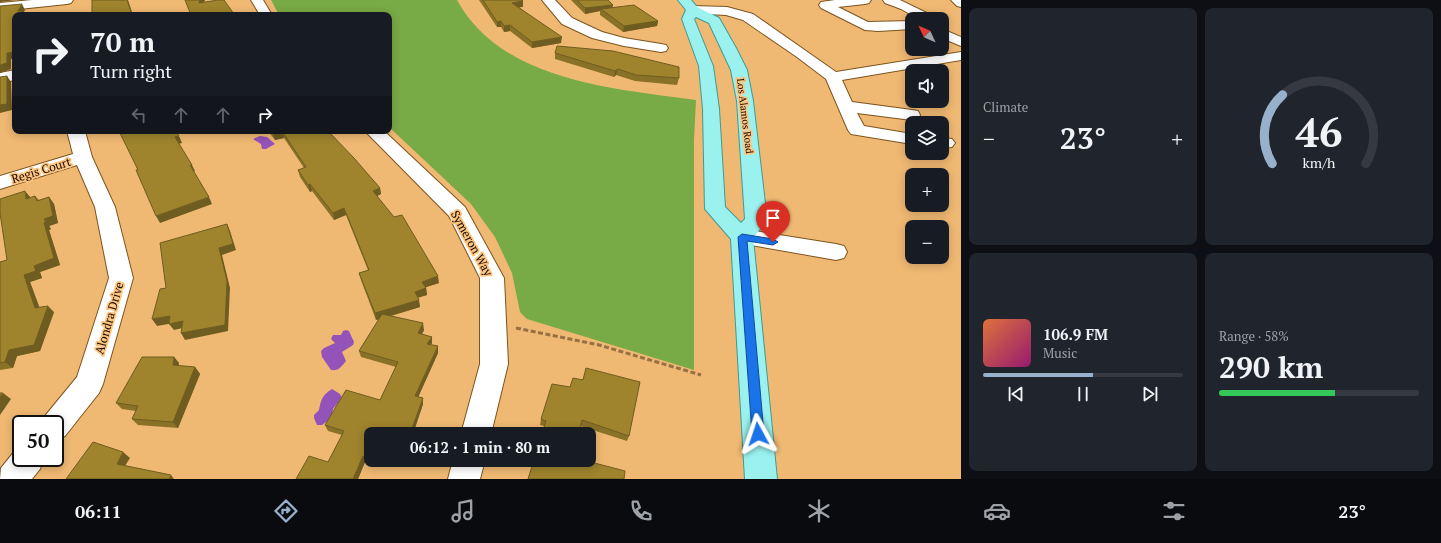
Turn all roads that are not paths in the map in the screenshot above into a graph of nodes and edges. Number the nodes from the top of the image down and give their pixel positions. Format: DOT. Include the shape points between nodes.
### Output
graph roads {
  1 [pos="257,0"];
  2 [pos="548,0"];
  3 [pos="865,0"];
  4 [pos="890,0"];
  5 [pos="957,0"];
  6 [pos="820,3"];
  7 [pos="961,3"];
  8 [pos="67,4"];
  9 [pos="688,5"];
  10 [pos="0,7"];
  11 [pos="264,12"];
  12 [pos="916,12"];
  13 [pos="905,25"];
  14 [pos="949,36"];
  15 [pos="961,42"];
  16 [pos="661,48"];
  17 [pos="961,56"];
  18 [pos="12,76"];
  19 [pos="833,77"];
  20 [pos="0,78"];
  21 [pos="846,106"];
  22 [pos="912,116"];
  23 [pos="77,134"];
  24 [pos="377,134"];
  25 [pos="905,137"];
  26 [pos="83,157"];
  27 [pos="0,183"];
  28 [pos="742,237"];
  29 [pos="836,252"];
  30 [pos="64,415"];
  31 [pos="478,427"];
  32 [pos="22,467"];
  33 [pos="467,467"];
  34 [pos="12,479"];
  35 [pos="464,479"];
  36 [pos="761,479"];
  1 -- 11 [label="street"];
  2 -- 16 [label="street" via="567,21 597,35"];
  3 -- 6 [label="street"];
  4 -- 12 [label="street"];
  5 -- 7 [label="street"];
  6 -- 13 [label="street" via="865,26"];
  8 -- 10 [label="street"];
  9 -- 19 [label="street" via="748,17"];
  9 -- 28 [label="main road" via="688,19 706,66 711,109 715,210"];
  9 -- 28 [label="main road, Los Alamos Road" via="714,21 739,70 745,101 756,220"];
  14 -- 15 [label="street"];
  17 -- 19 [label="street"];
  18 -- 20 [label="street"];
  19 -- 21 [label="street"];
  21 -- 22 [label="street"];
  21 -- 25 [label="street" via="857,130"];
  23 -- 26 [label="street, Alondra Drive"];
  24 -- 31 [label="street, Symeron Way" via="458,212 492,278 494,364"];
  26 -- 27 [label="street, Regis Court"];
  26 -- 30 [label="street, Alondra Drive" via="105,207 121,278 89,384"];
  28 -- 29 [label="street"];
  28 -- 36 [label="main road"];
  32 -- 34 [label="street"];
  33 -- 35 [label="street"];
}
